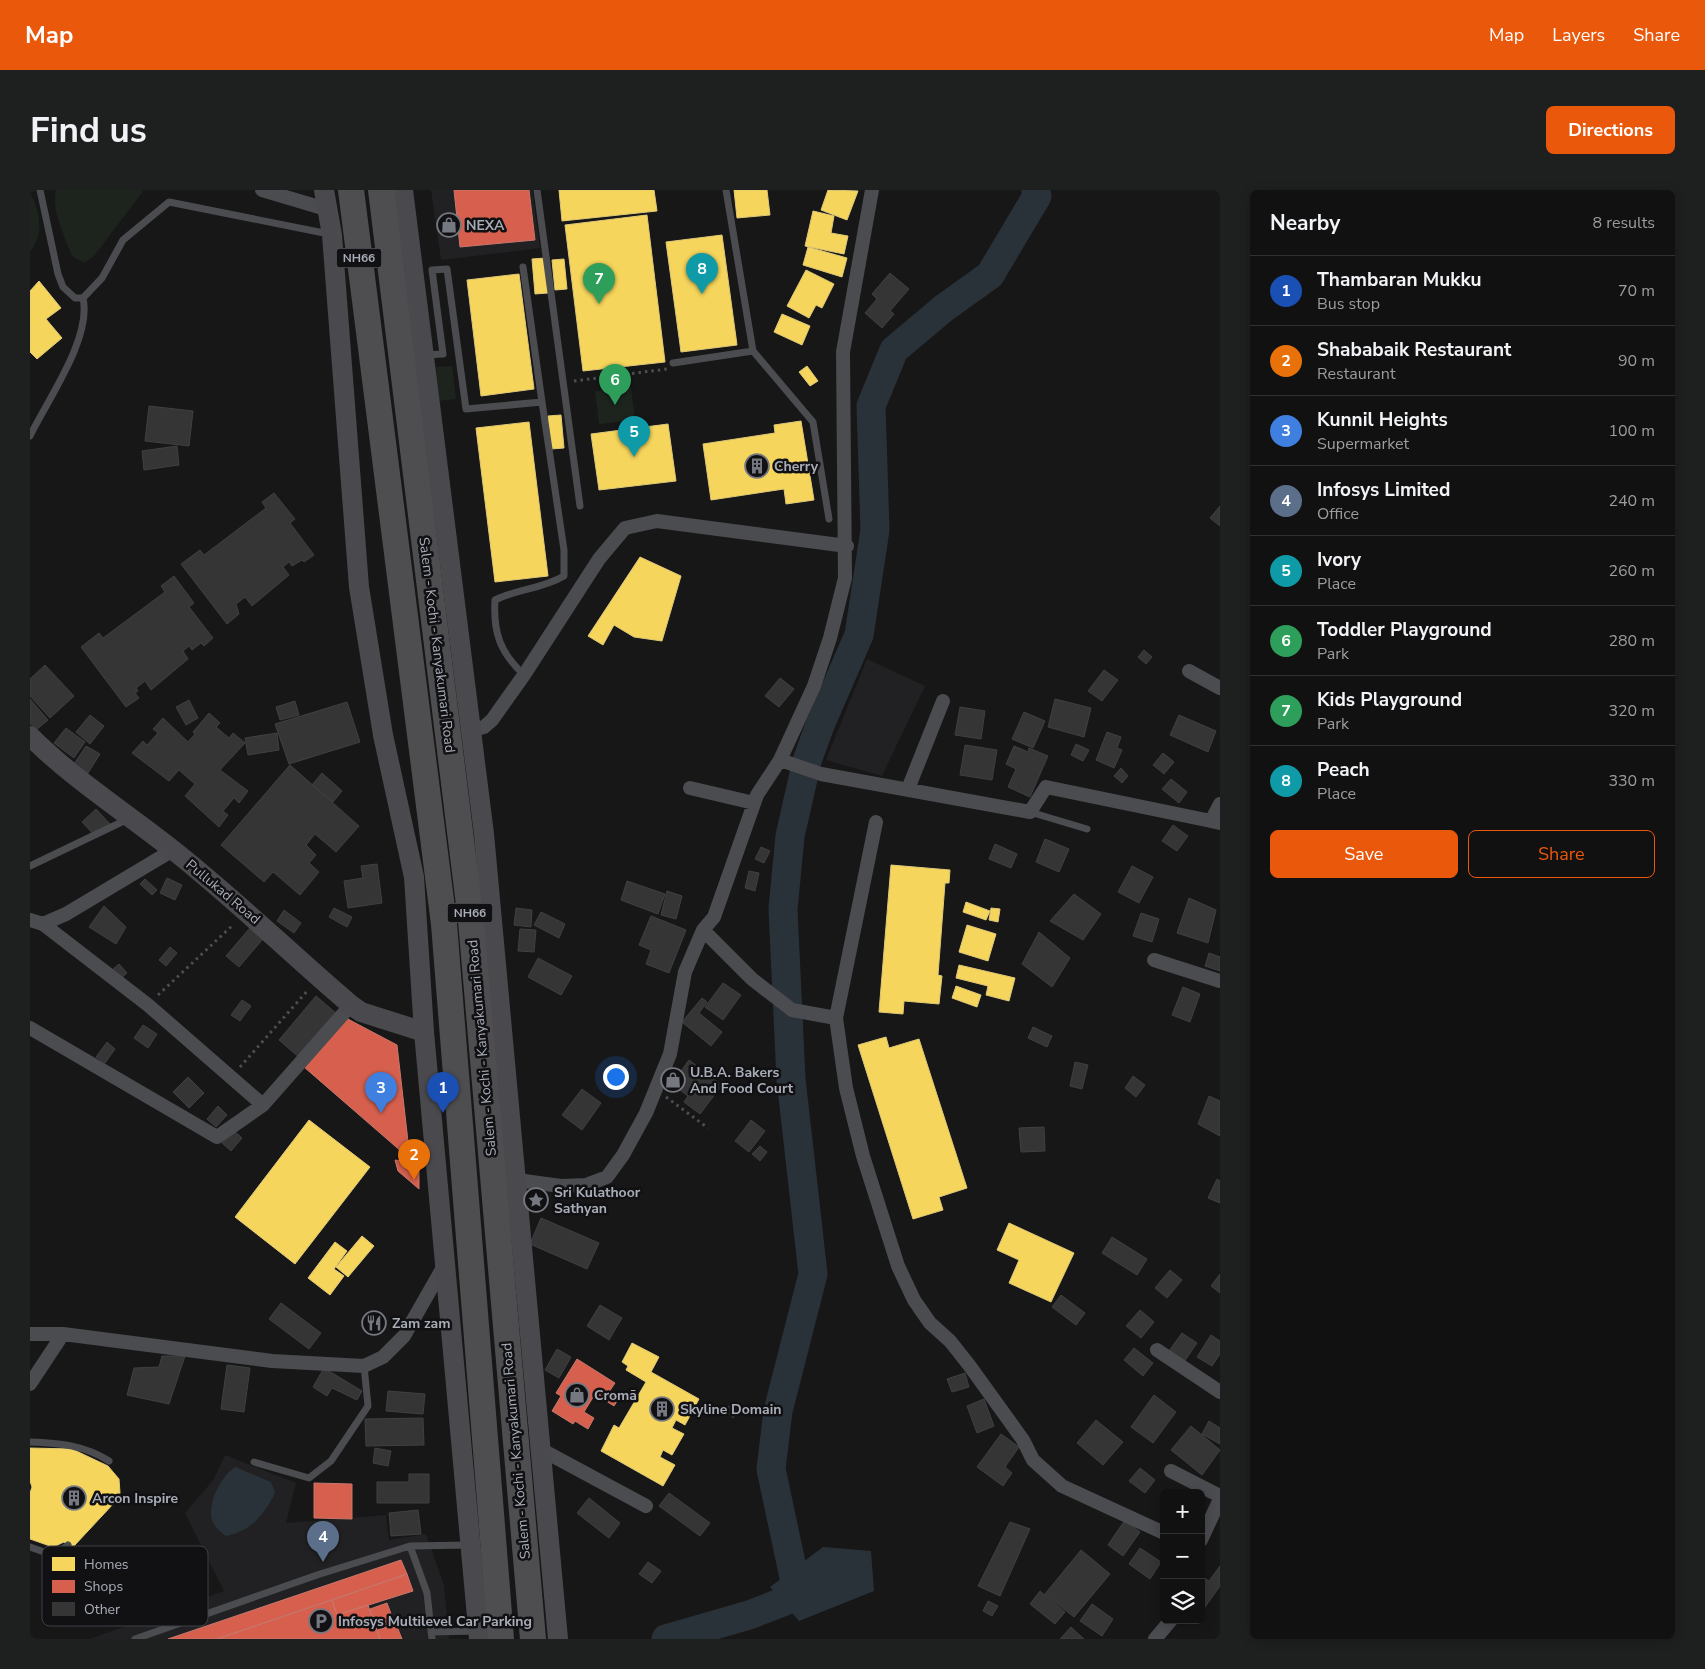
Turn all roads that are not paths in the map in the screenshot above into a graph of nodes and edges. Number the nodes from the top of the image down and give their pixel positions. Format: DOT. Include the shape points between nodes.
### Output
graph roads {
  1 [pos="40,190"];
  2 [pos="262,190"];
  3 [pos="351,190"];
  4 [pos="381,190"];
  5 [pos="403,190"];
  6 [pos="537,190"];
  7 [pos="726,190"];
  8 [pos="872,190"];
  9 [pos="325,200"];
  10 [pos="332,235"];
  11 [pos="523,267"];
  12 [pos="83,298"];
  13 [pos="753,351"];
  14 [pos="425,356"];
  15 [pos="674,363"];
  16 [pos="542,402"];
  17 [pos="30,436"];
  18 [pos="580,506"];
  19 [pos="829,519"];
  20 [pos="847,546"];
  21 [pos="1189,671"];
  22 [pos="524,675"];
  23 [pos="1220,688"];
  24 [pos="943,701"];
  25 [pos="472,730"];
  26 [pos="30,736"];
  27 [pos="786,762"];
  28 [pos="690,788"];
  29 [pos="908,789"];
  30 [pos="754,803"];
  31 [pos="1220,804"];
  32 [pos="1030,812"];
  33 [pos="131,818"];
  34 [pos="876,822"];
  35 [pos="1215,822"];
  36 [pos="1087,829"];
  37 [pos="173,850"];
  38 [pos="30,866"];
  39 [pos="37,922"];
  40 [pos="703,930"];
  41 [pos="1154,960"];
  42 [pos="1220,981"];
  43 [pos="351,1005"];
  44 [pos="836,1018"];
  45 [pos="30,1028"];
  46 [pos="424,1032"];
  47 [pos="263,1105"];
  48 [pos="517,1180"];
  49 [pos="510,1255"];
  50 [pos="458,1262"];
  51 [pos="30,1334"];
  52 [pos="63,1334"];
  53 [pos="1157,1350"];
  54 [pos="364,1366"];
  55 [pos="30,1384"];
  56 [pos="1220,1392"];
  57 [pos="30,1442"];
  58 [pos="542,1450"];
  59 [pos="109,1461"];
  60 [pos="254,1462"];
  61 [pos="1171,1472"];
  62 [pos="1220,1498"];
  63 [pos="646,1506"];
  64 [pos="1160,1531"];
  65 [pos="1204,1534"];
  66 [pos="469,1545"];
  67 [pos="410,1546"];
  68 [pos="30,1547"];
  69 [pos="42,1552"];
  70 [pos="208,1613"];
  71 [pos="1168,1624"];
  72 [pos="172,1626"];
  73 [pos="432,1636"];
  74 [pos="486,1636"];
  75 [pos="135,1639"];
  76 [pos="533,1639"];
  77 [pos="558,1639"];
  78 [pos="1155,1639"];
  1 -- 12 [label="lane" via="63,288 75,298"];
  2 -- 9 [label="street"];
  3 -- 50 [label="highway, Salem - Kochi - Kanyakumari Road / NH66" via="444,924"];
  4 -- 49 [label="highway, Salem - Kochi - Kanyakumari Road / NH66"];
  5 -- 14 [label="street"];
  6 -- 18 [label="lane"];
  7 -- 13 [label="lane"];
  8 -- 20 [label="street" via="843,352"];
  9 -- 10 [label="street"];
  10 -- 12 [label="lane" via="169,202 123,240 102,278"];
  10 -- 46 [label="street" via="359,586 383,735 414,877"];
  11 -- 16 [label="lane"];
  12 -- 17 [label="lane" via="86,309 74,353"];
  13 -- 15 [label="lane"];
  13 -- 19 [label="lane" via="813,422"];
  14 -- 16 [label="lane" via="443,354 432,270 447,269 466,409"];
  14 -- 25 [label="street"];
  16 -- 22 [label="lane" via="564,550 564,576 550,584 495,600 497,638"];
  20 -- 22 [label="street" via="657,521 625,528 599,559"];
  20 -- 27 [label="street" via="846,578 830,638"];
  21 -- 23 [label="street"];
  22 -- 25 [label="street" via="492,720 484,727"];
  24 -- 29 [label="street"];
  25 -- 48 [label="street"];
  26 -- 33 [label="street, Pullukad Road" via="55,760"];
  27 -- 29 [label="street" via="821,774"];
  27 -- 30 [label="street"];
  28 -- 30 [label="street"];
  29 -- 32 [label="street"];
  30 -- 40 [label="street" via="714,917"];
  31 -- 35 [label="street"];
  32 -- 35 [label="street" via="1046,787"];
  32 -- 36 [label="lane"];
  33 -- 37 [label="street, Pullukad Road"];
  33 -- 38 [label="lane"];
  34 -- 44 [label="street"];
  37 -- 39 [label="street" via="74,910"];
  37 -- 43 [label="street, Pullukad Road" via="247,911"];
  39 -- 47 [label="street" via="148,1005"];
  40 -- 44 [label="street" via="772,996 792,1010"];
  40 -- 48 [label="street" via="685,972 670,1054 635,1135 607,1177 586,1185 561,1186"];
  41 -- 42 [label="street"];
  43 -- 46 [label="street, Pullukad Road" via="361,1012"];
  43 -- 47 [label="street"];
  44 -- 64 [label="street" via="846,1088 863,1156 898,1266 914,1300 930,1323 969,1365 1023,1440 1033,1460 1050,1476 1062,1486"];
  45 -- 47 [label="street" via="217,1137"];
  46 -- 50 [label="street"];
  48 -- 49 [label="street"];
  49 -- 50 [label="street"];
  49 -- 58 [label="street"];
  49 -- 76 [label="highway, Salem - Kochi - Kanyakumari Road / NH66"];
  50 -- 54 [label="street" via="404,1336 383,1357"];
  50 -- 66 [label="street"];
  50 -- 74 [label="highway, Salem - Kochi - Kanyakumari Road / NH66"];
  51 -- 52 [label="street"];
  52 -- 54 [label="street" via="272,1361"];
  52 -- 55 [label="street"];
  53 -- 56 [label="street"];
  54 -- 60 [label="lane" via="368,1406 331,1461 309,1478"];
  57 -- 59 [label="lane" via="73,1445"];
  58 -- 63 [label="street"];
  58 -- 77 [label="street"];
  61 -- 62 [label="street"];
  62 -- 65 [label="street"];
  66 -- 67 [label="lane"];
  66 -- 74 [label="street"];
  67 -- 70 [label="lane"];
  67 -- 73 [label="lane" via="427,1593"];
  68 -- 69 [label="lane"];
  71 -- 78 [label="street"];
  72 -- 75 [label="lane"];
  73 -- 74 [label="lane"];
}
